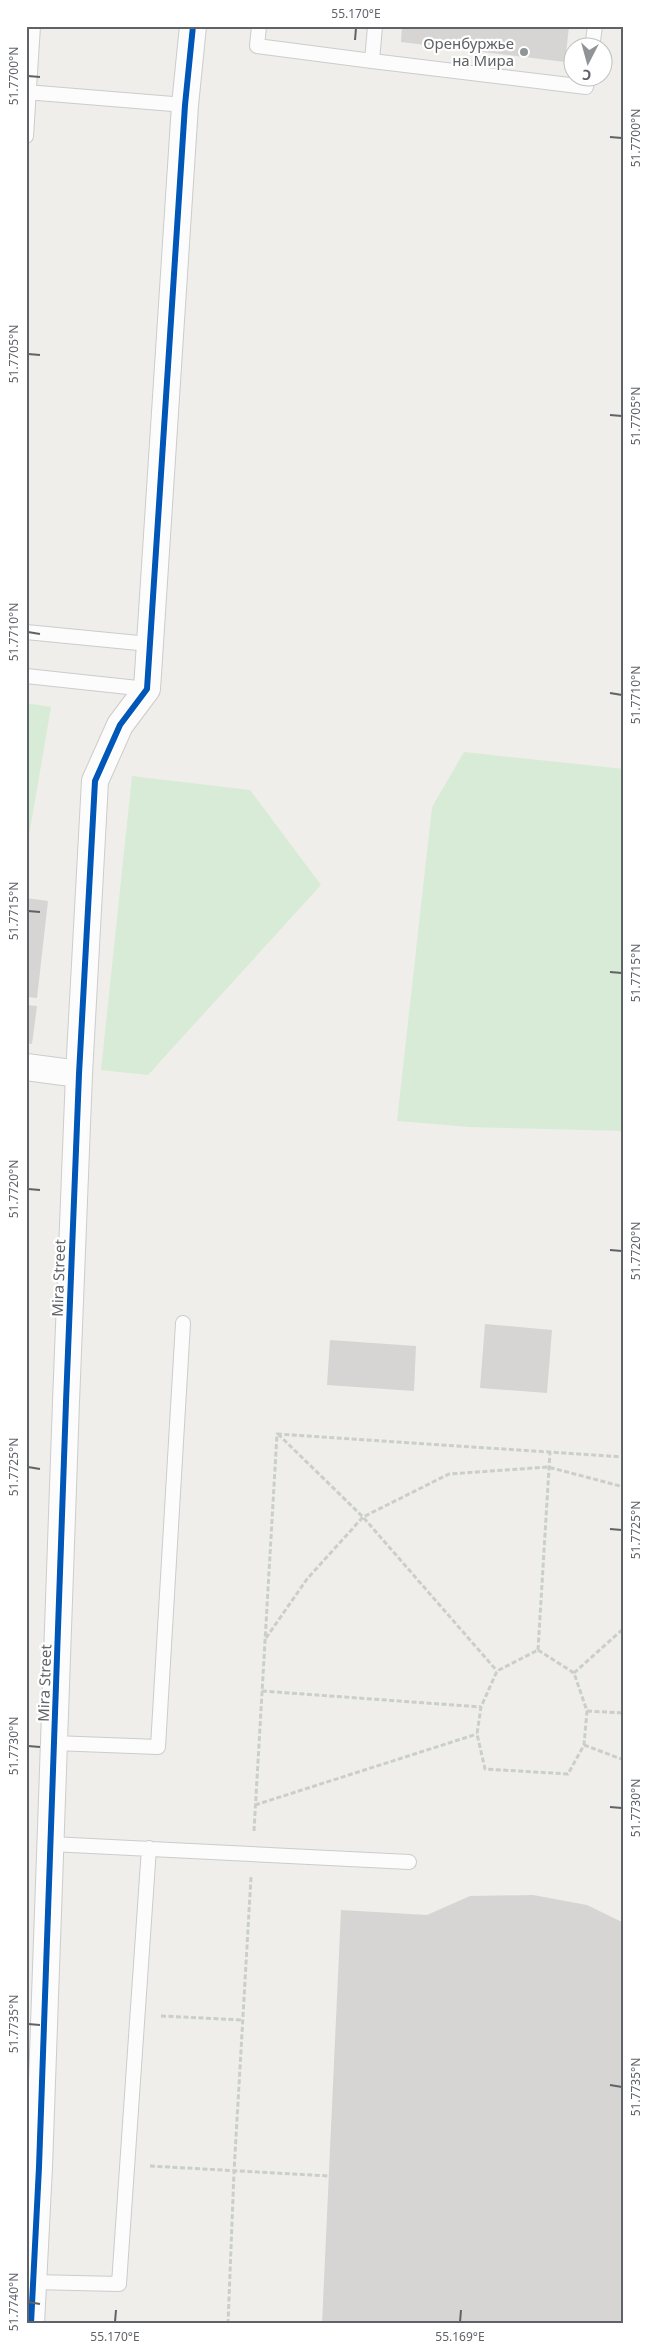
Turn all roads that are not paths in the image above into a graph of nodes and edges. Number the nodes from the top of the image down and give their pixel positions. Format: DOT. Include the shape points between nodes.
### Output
graph roads {
  1 [pos="33,26"];
  2 [pos="194,26"];
  3 [pos="259,26"];
  4 [pos="375,26"];
  5 [pos="372,60"];
  6 [pos="562,84"];
  7 [pos="28,92"];
  8 [pos="185,106"];
  9 [pos="26,136"];
  10 [pos="26,632"];
  11 [pos="149,644"];
  12 [pos="26,676"];
  13 [pos="147,689"];
  14 [pos="26,1067"];
  15 [pos="79,1074"];
  16 [pos="183,1323"];
  17 [pos="54,1743"];
  18 [pos="51,1844"];
  19 [pos="149,1848"];
  20 [pos="409,1862"];
  21 [pos="33,2166"];
  22 [pos="33,2282"];
  23 [pos="31,2324"];
  1 -- 7 [label="lane"];
  2 -- 8 [label="street"];
  3 -- 5 [label="lane" via="256,46"];
  4 -- 5 [label="lane"];
  5 -- 6 [label="lane"];
  7 -- 8 [label="lane"];
  7 -- 9 [label="lane"];
  8 -- 11 [label="street"];
  10 -- 11 [label="lane"];
  11 -- 13 [label="street"];
  12 -- 13 [label="lane"];
  13 -- 15 [label="street, Mira Street" via="120,726 95,781"];
  14 -- 15 [label="street"];
  15 -- 17 [label="street, Mira Street"];
  16 -- 17 [label="lane" via="158,1746"];
  17 -- 18 [label="street, Mira Street"];
  18 -- 19 [label="lane"];
  18 -- 21 [label="street, Mira Street"];
  19 -- 20 [label="lane"];
  19 -- 22 [label="lane" via="119,2284"];
  21 -- 22 [label="street, Mira Street"];
  22 -- 23 [label="street, Mira Street"];
}
